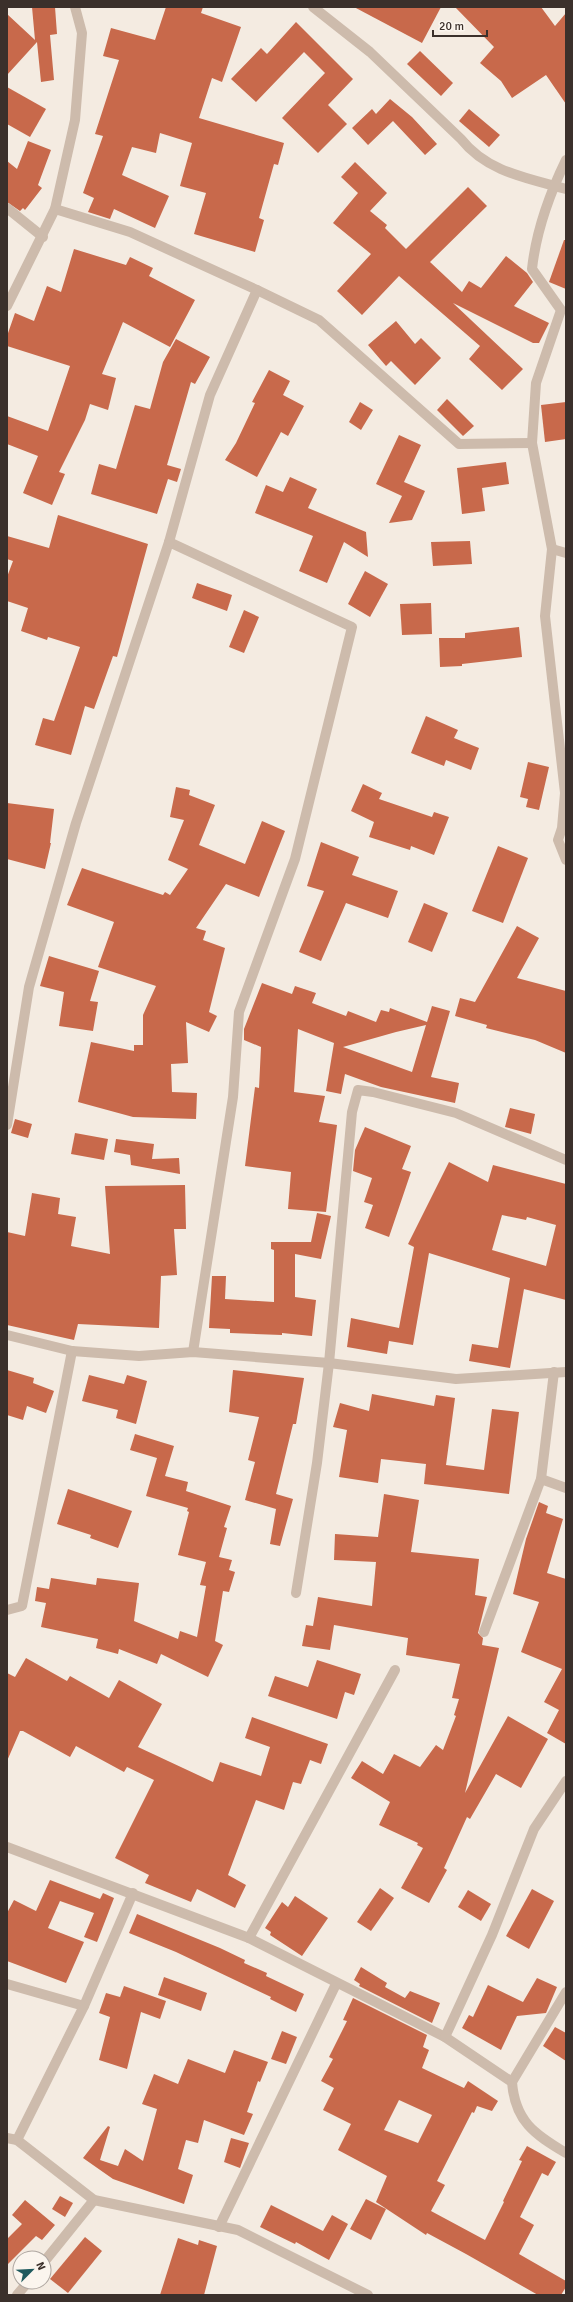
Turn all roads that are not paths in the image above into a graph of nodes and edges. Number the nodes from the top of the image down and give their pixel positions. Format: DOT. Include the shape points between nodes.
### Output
graph roads {
  1 [pos="75,7"];
  2 [pos="313,7"];
  3 [pos="566,160"];
  4 [pos="554,186"];
  5 [pos="566,189"];
  6 [pos="7,208"];
  7 [pos="55,209"];
  8 [pos="43,237"];
  9 [pos="257,290"];
  10 [pos="7,306"];
  11 [pos="532,443"];
  12 [pos="169,542"];
  13 [pos="552,549"];
  14 [pos="566,553"];
  15 [pos="566,793"];
  16 [pos="566,860"];
  17 [pos="7,1125"];
  18 [pos="566,1160"];
  19 [pos="7,1335"];
  20 [pos="72,1352"];
  21 [pos="193,1352"];
  22 [pos="329,1363"];
  23 [pos="554,1372"];
  24 [pos="566,1372"];
  25 [pos="542,1479"];
  26 [pos="566,1488"];
  27 [pos="296,1593"];
  28 [pos="7,1610"];
  29 [pos="484,1632"];
  30 [pos="395,1670"];
  31 [pos="566,1781"];
  32 [pos="7,1847"];
  33 [pos="133,1893"];
  34 [pos="249,1938"];
  35 [pos="7,1984"];
  36 [pos="336,1984"];
  37 [pos="566,1992"];
  38 [pos="84,2006"];
  39 [pos="445,2037"];
  40 [pos="512,2082"];
  41 [pos="12,2139"];
  42 [pos="566,2152"];
  43 [pos="94,2200"];
  44 [pos="219,2227"];
  45 [pos="52,2252"];
  46 [pos="368,2295"];
  1 -- 7 [label="street" via="82,34 75,120"];
  2 -- 4 [label="street" via="370,52 461,139 471,152 485,162"];
  3 -- 4 [label="street"];
  4 -- 5 [label="street"];
  4 -- 11 [label="street" via="532,269 561,310 536,383"];
  6 -- 8 [label="street"];
  7 -- 8 [label="street"];
  7 -- 9 [label="street" via="130,232"];
  8 -- 10 [label="street"];
  9 -- 11 [label="street" via="318,320 459,444"];
  9 -- 12 [label="street" via="210,395"];
  11 -- 13 [label="street"];
  12 -- 17 [label="street" via="76,823 29,987"];
  12 -- 21 [label="street" via="352,627 295,859 239,1012 233,1097"];
  13 -- 14 [label="street"];
  13 -- 15 [label="street" via="545,616"];
  15 -- 16 [label="street" via="558,840"];
  18 -- 22 [label="street" via="456,1113 358,1090 352,1112"];
  19 -- 20 [label="street"];
  20 -- 21 [label="street" via="140,1356"];
  20 -- 28 [label="street" via="22,1606"];
  21 -- 22 [label="street"];
  22 -- 23 [label="street" via="456,1379"];
  22 -- 27 [label="street" via="317,1463"];
  23 -- 24 [label="street"];
  23 -- 25 [label="street"];
  25 -- 26 [label="street"];
  25 -- 29 [label="street"];
  30 -- 34 [label="street"];
  31 -- 39 [label="street" via="534,1829 492,1935"];
  32 -- 33 [label="street"];
  33 -- 34 [label="street"];
  33 -- 38 [label="street"];
  34 -- 36 [label="street"];
  35 -- 38 [label="street"];
  36 -- 39 [label="street"];
  36 -- 44 [label="street"];
  37 -- 40 [label="street"];
  38 -- 41 [label="street"];
  39 -- 40 [label="street"];
  40 -- 42 [label="street" via="518,2110 527,2126"];
  41 -- 43 [label="street"];
  43 -- 44 [label="street"];
  43 -- 45 [label="street"];
  44 -- 46 [label="street" via="238,2230"];
}
